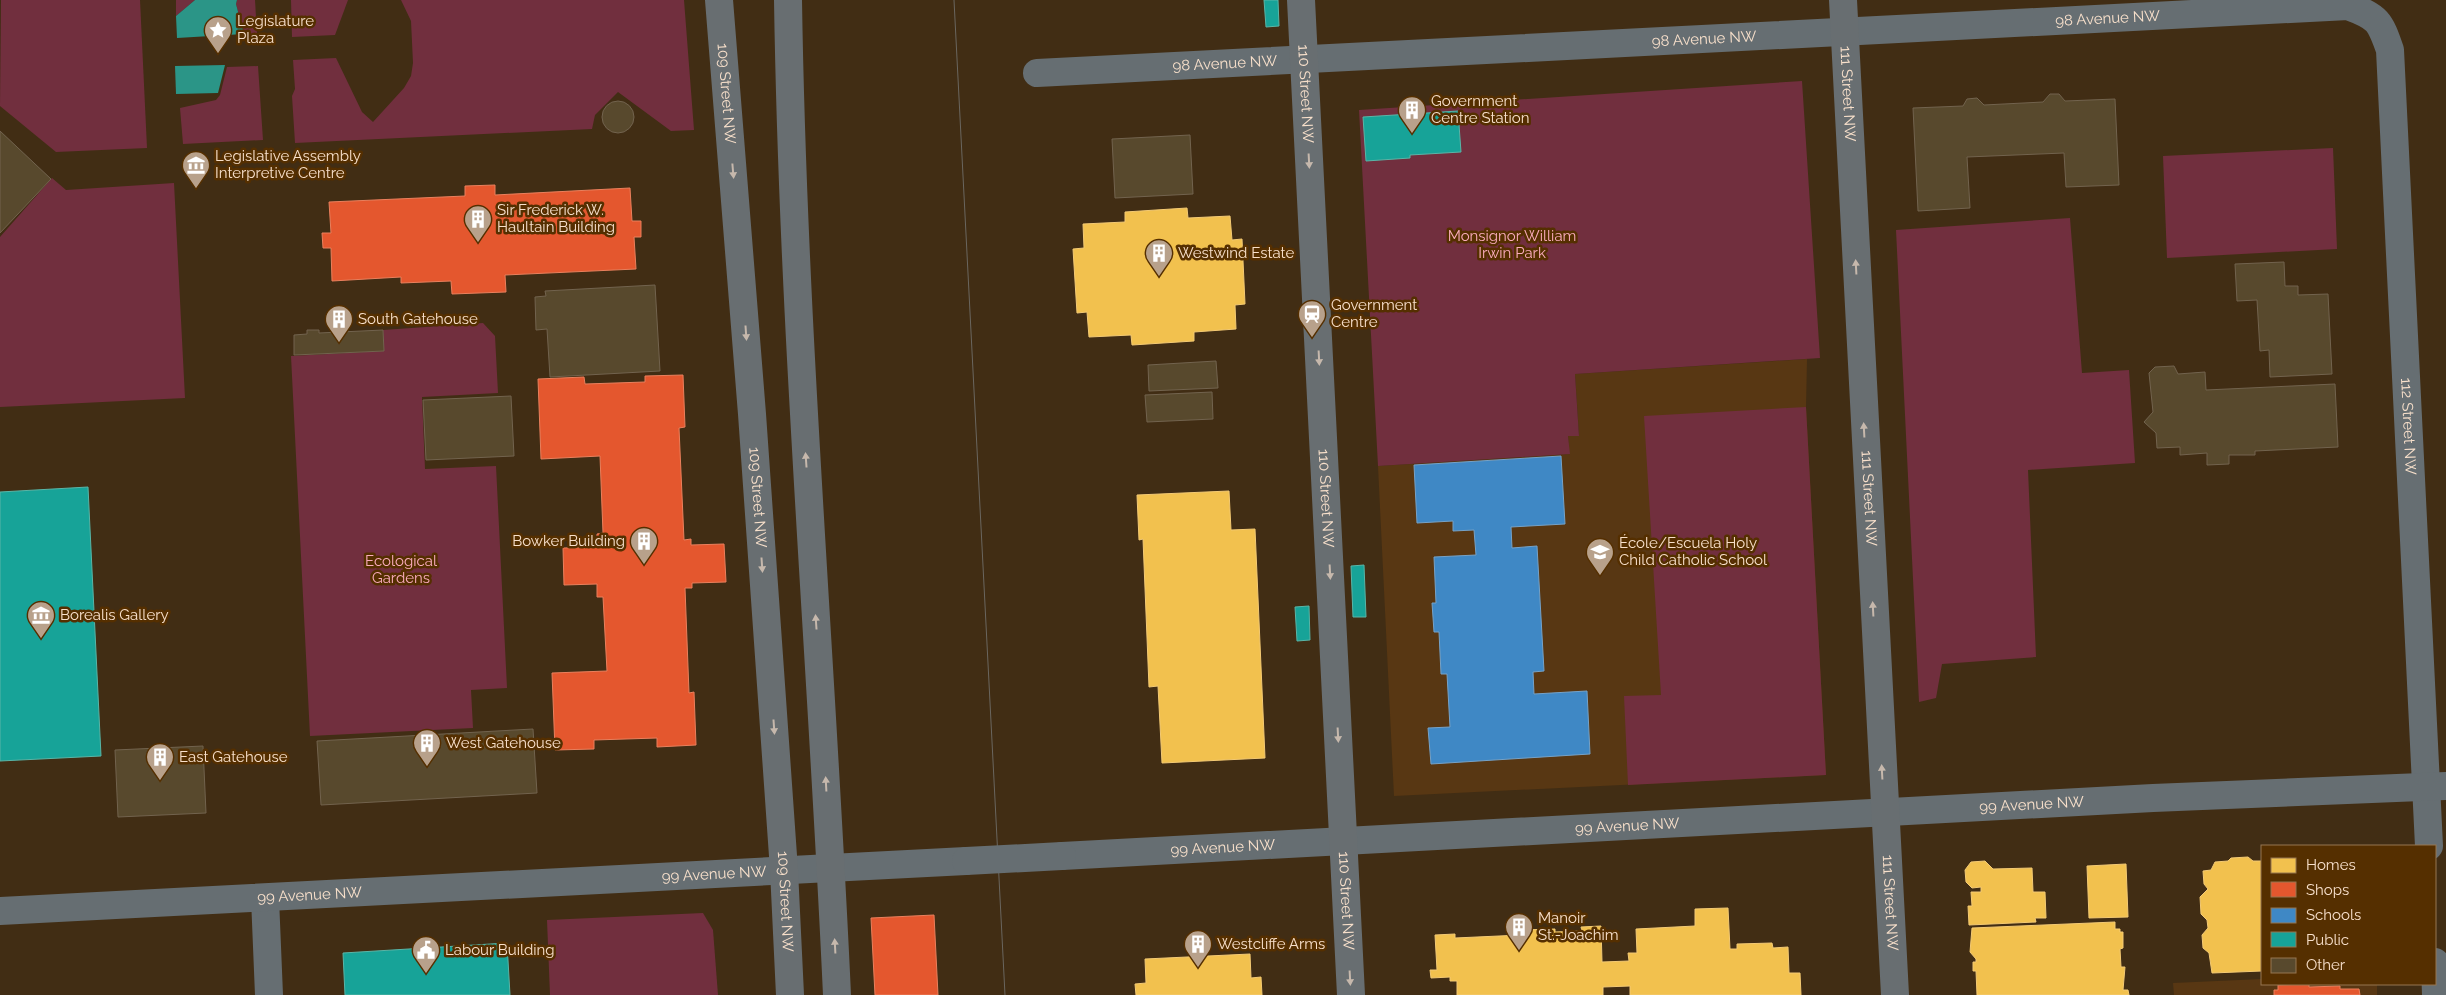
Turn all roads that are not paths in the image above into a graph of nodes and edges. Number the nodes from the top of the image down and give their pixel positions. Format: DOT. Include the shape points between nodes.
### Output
graph roads {
  1 [pos="719,0"];
  2 [pos="788,0"];
  3 [pos="1301,0"];
  4 [pos="1843,0"];
  5 [pos="2369,13"];
  6 [pos="1845,31"];
  7 [pos="1304,59"];
  8 [pos="1037,73"];
  9 [pos="2436,786"];
  10 [pos="1884,812"];
  11 [pos="1343,842"];
  12 [pos="2429,845"];
  13 [pos="831,869"];
  14 [pos="784,870"];
  15 [pos="265,898"];
  16 [pos="0,911"];
  17 [pos="269,995"];
  18 [pos="790,995"];
  19 [pos="837,995"];
  20 [pos="1351,995"];
  21 [pos="1895,995"];
  1 -- 14 [label="street, 109 Street NW, one-way"];
  13 -- 2 [label="street, one-way" via="802,394"];
  3 -- 7 [label="street, 110 Street NW"];
  4 -- 6 [label="street, 111 Street NW"];
  5 -- 6 [label="street, 98 Avenue NW" via="2348,6"];
  5 -- 9 [label="street, 112 Street NW" via="2382,26 2390,50"];
  6 -- 7 [label="street, 98 Avenue NW"];
  10 -- 6 [label="street, 111 Street NW, one-way"];
  7 -- 8 [label="street, 98 Avenue NW"];
  7 -- 11 [label="street, 110 Street NW, one-way"];
  9 -- 10 [label="street, 99 Avenue NW"];
  9 -- 12 [label="street, 112 Street NW"];
  10 -- 11 [label="street, 99 Avenue NW"];
  10 -- 21 [label="street, 111 Street NW"];
  11 -- 13 [label="street, 99 Avenue NW, bridge"];
  11 -- 20 [label="street, 110 Street NW, one-way"];
  13 -- 14 [label="street, 99 Avenue NW"];
  19 -- 13 [label="street, one-way"];
  14 -- 15 [label="street, 99 Avenue NW"];
  14 -- 18 [label="street, 109 Street NW"];
  15 -- 16 [label="street, 99 Avenue NW"];
  15 -- 17 [label="street"];
}
